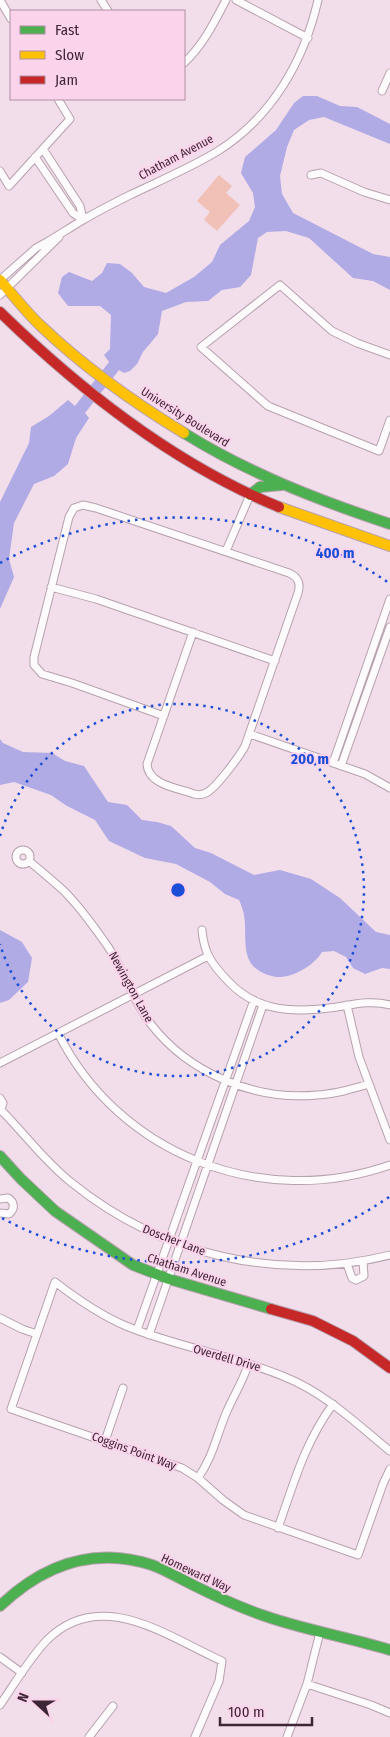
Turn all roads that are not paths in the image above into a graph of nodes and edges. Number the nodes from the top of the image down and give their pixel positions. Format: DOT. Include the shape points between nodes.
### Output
graph roads {
  1 [pos="0,0"];
  2 [pos="226,0"];
  3 [pos="236,0"];
  4 [pos="318,0"];
  5 [pos="10,16"];
  6 [pos="308,38"];
  7 [pos="185,62"];
  8 [pos="390,73"];
  9 [pos="382,90"];
  10 [pos="59,100"];
  11 [pos="43,149"];
  12 [pos="35,157"];
  13 [pos="0,171"];
  14 [pos="311,175"];
  15 [pos="390,200"];
  16 [pos="83,220"];
  17 [pos="63,234"];
  18 [pos="0,280"];
  19 [pos="4,292"];
  20 [pos="0,312"];
  21 [pos="390,355"];
  22 [pos="390,420"];
  23 [pos="282,484"];
  24 [pos="250,495"];
  25 [pos="390,524"];
  26 [pos="390,546"];
  27 [pos="226,551"];
  28 [pos="51,587"];
  29 [pos="390,599"];
  30 [pos="390,627"];
  31 [pos="193,632"];
  32 [pos="275,661"];
  33 [pos="164,716"];
  34 [pos="250,734"];
  35 [pos="333,763"];
  36 [pos="341,766"];
  37 [pos="390,788"];
  38 [pos="29,861"];
  39 [pos="202,930"];
  40 [pos="208,956"];
  41 [pos="133,994"];
  42 [pos="254,1000"];
  43 [pos="263,1005"];
  44 [pos="347,1005"];
  45 [pos="390,1005"];
  46 [pos="58,1033"];
  47 [pos="0,1063"];
  48 [pos="225,1080"];
  49 [pos="236,1084"];
  50 [pos="369,1084"];
  51 [pos="0,1098"];
  52 [pos="1,1110"];
  53 [pos="390,1140"];
  54 [pos="0,1156"];
  55 [pos="197,1161"];
  56 [pos="208,1165"];
  57 [pos="390,1165"];
  58 [pos="0,1199"];
  59 [pos="0,1213"];
  60 [pos="169,1241"];
  61 [pos="180,1245"];
  62 [pos="390,1256"];
  63 [pos="363,1261"];
  64 [pos="347,1264"];
  65 [pos="157,1275"];
  66 [pos="169,1279"];
  67 [pos="0,1318"];
  68 [pos="137,1330"];
  69 [pos="37,1334"];
  70 [pos="149,1334"];
  71 [pos="248,1364"];
  72 [pos="390,1368"];
  73 [pos="123,1388"];
  74 [pos="333,1404"];
  75 [pos="105,1441"];
  76 [pos="390,1451"];
  77 [pos="390,1469"];
  78 [pos="198,1478"];
  79 [pos="278,1528"];
  80 [pos="0,1606"];
  81 [pos="320,1632"];
  82 [pos="390,1650"];
  83 [pos="0,1657"];
  84 [pos="22,1673"];
  85 [pos="307,1684"];
  86 [pos="0,1705"];
  87 [pos="112,1706"];
  88 [pos="390,1713"];
  89 [pos="197,1736"];
  90 [pos="89,1737"];
  91 [pos="287,1737"];
  1 -- 5 [label="street"];
  2 -- 7 [label="street" via="204,40"];
  3 -- 6 [label="street"];
  4 -- 6 [label="street, Chatham Avenue"];
  6 -- 16 [label="street, Chatham Avenue" via="274,101 236,138 203,159"];
  8 -- 9 [label="street"];
  10 -- 11 [label="street" via="70,119"];
  11 -- 12 [label="street"];
  11 -- 16 [label="street" via="80,206"];
  12 -- 13 [label="street" via="9,186"];
  12 -- 16 [label="street" via="73,213"];
  14 -- 15 [label="street" via="328,175"];
  16 -- 17 [label="street, Chatham Avenue"];
  17 -- 18 [label="street, Chatham Avenue" via="36,248"];
  17 -- 19 [label="street, Chatham Avenue"];
  18 -- 19 [label="main road, University Boulevard"];
  19 -- 23 [label="main road, University Boulevard" via="94,371 152,413 229,459"];
  20 -- 24 [label="main road" via="29,342 103,404 153,440"];
  21 -- 22 [label="street" via="332,331 280,285 202,347 268,406 379,451"];
  23 -- 24 [label="main road" via="257,487"];
  23 -- 25 [label="main road, University Boulevard"];
  24 -- 26 [label="main road"];
  24 -- 27 [label="street"];
  27 -- 28 [label="street" via="83,505 76,507 69,517"];
  27 -- 32 [label="street" via="293,575 299,583"];
  28 -- 31 [label="street"];
  28 -- 33 [label="street" via="34,657 35,667 40,673"];
  29 -- 35 [label="street"];
  30 -- 36 [label="street"];
  31 -- 32 [label="street"];
  31 -- 33 [label="street"];
  32 -- 34 [label="street"];
  33 -- 34 [label="street" via="148,759 149,773 159,782 194,794 203,794 211,789 235,762"];
  34 -- 35 [label="street"];
  35 -- 36 [label="street"];
  36 -- 37 [label="street"];
  38 -- 41 [label="street, Newington Lane" via="64,891 104,940 116,957"];
  39 -- 40 [label="street" via="203,946"];
  40 -- 41 [label="street"];
  40 -- 42 [label="street" via="230,983"];
  41 -- 46 [label="street"];
  41 -- 48 [label="street, Newington Lane" via="151,1024 165,1039 195,1064"];
  42 -- 43 [label="street"];
  42 -- 48 [label="street"];
  43 -- 44 [label="street" via="297,1011"];
  43 -- 49 [label="street"];
  44 -- 45 [label="street" via="367,1002"];
  44 -- 50 [label="street"];
  46 -- 47 [label="street"];
  46 -- 55 [label="street" via="79,1068 106,1101 140,1130"];
  48 -- 49 [label="street, Newington Lane"];
  48 -- 55 [label="street"];
  49 -- 50 [label="street, Newington Lane" via="268,1094 300,1096 334,1093"];
  49 -- 56 [label="street"];
  50 -- 53 [label="street"];
  51 -- 52 [label="street, Doscher Lane" via="3,1103"];
  52 -- 60 [label="street, Doscher Lane" via="33,1146 95,1201"];
  54 -- 65 [label="main road, Chatham Avenue" via="55,1211 116,1254"];
  55 -- 56 [label="street"];
  55 -- 60 [label="street"];
  56 -- 57 [label="street" via="255,1178 307,1182 354,1176"];
  56 -- 61 [label="street"];
  58 -- 59 [label="street" via="8,1198 14,1206 8,1214"];
  60 -- 61 [label="street, Doscher Lane"];
  60 -- 65 [label="street"];
  61 -- 64 [label="street, Doscher Lane" via="261,1264"];
  61 -- 66 [label="street"];
  62 -- 63 [label="street, Doscher Lane"];
  63 -- 64 [label="street, Doscher Lane"];
  63 -- 64 [label="street" via="364,1276 356,1280 352,1278"];
  65 -- 66 [label="main road, Chatham Avenue"];
  65 -- 68 [label="street"];
  66 -- 70 [label="street"];
  66 -- 72 [label="main road, Chatham Avenue" via="313,1322 353,1340"];
  67 -- 69 [label="street"];
  68 -- 69 [label="street, Overdell Drive" via="92,1308 55,1282"];
  68 -- 70 [label="street, Overdell Drive"];
  69 -- 75 [label="street, Coggins Point Way" via="11,1409"];
  70 -- 71 [label="street, Overdell Drive"];
  71 -- 74 [label="street, Overdell Drive" via="285,1377"];
  71 -- 78 [label="street" via="211,1456"];
  73 -- 75 [label="street"];
  74 -- 76 [label="street, Overdell Drive"];
  74 -- 79 [label="street" via="310,1440"];
  75 -- 78 [label="street, Coggins Point Way" via="169,1463"];
  77 -- 79 [label="street, Coggins Point Way" via="358,1556"];
  78 -- 79 [label="street, Coggins Point Way" via="234,1509"];
  80 -- 81 [label="main road, Homeward Way" via="20,1586 50,1568 82,1559 116,1557 151,1565 244,1608"];
  81 -- 82 [label="main road, Homeward Way"];
  81 -- 85 [label="street"];
  83 -- 84 [label="street"];
  84 -- 86 [label="street"];
  84 -- 89 [label="street" via="46,1642 61,1629 81,1620 102,1616 137,1621 222,1661 216,1690"];
  85 -- 88 [label="street"];
  85 -- 91 [label="street"];
  87 -- 90 [label="street"];
}
